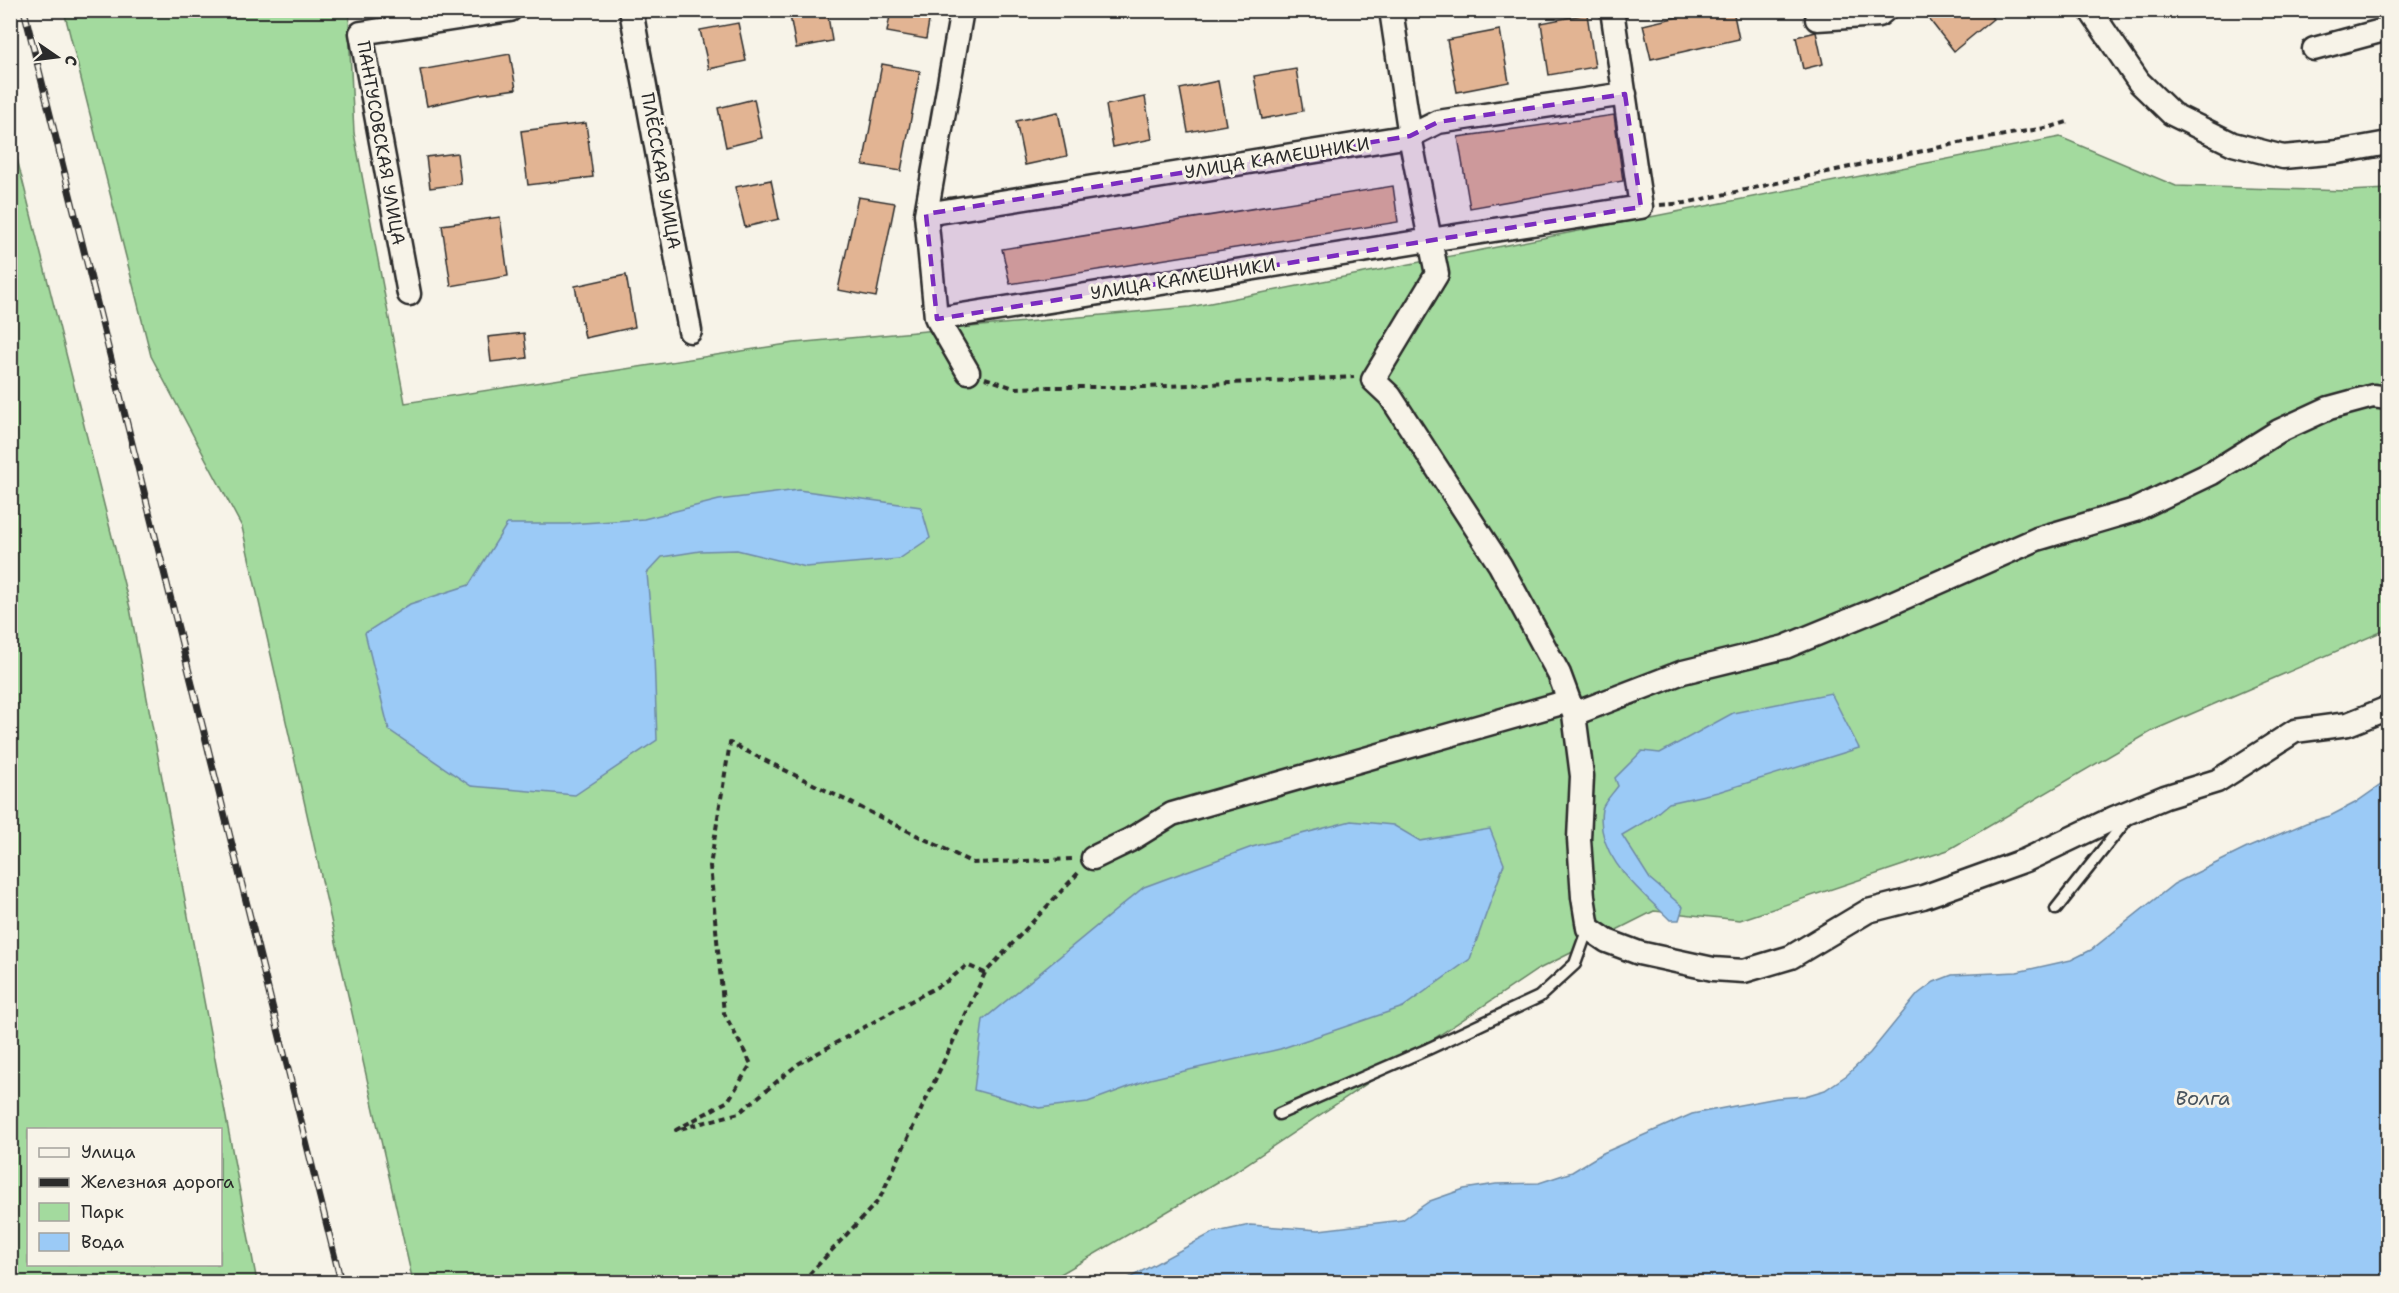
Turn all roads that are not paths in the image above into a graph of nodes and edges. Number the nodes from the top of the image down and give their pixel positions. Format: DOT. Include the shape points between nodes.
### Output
graph roads {
  1 [pos="510,10"];
  2 [pos="631,10"];
  3 [pos="962,10"];
  4 [pos="1391,10"];
  5 [pos="1612,10"];
  6 [pos="1885,10"];
  7 [pos="2091,10"];
  8 [pos="1817,20"];
  9 [pos="2388,29"];
  10 [pos="2314,49"];
  11 [pos="1624,94"];
  12 [pos="1410,136"];
  13 [pos="2388,143"];
  14 [pos="926,214"];
  15 [pos="1430,240"];
  16 [pos="409,294"];
  17 [pos="937,319"];
  18 [pos="690,331"];
  19 [pos="968,372"];
  20 [pos="2388,398"];
  21 [pos="1572,708"];
  22 [pos="2388,708"];
  23 [pos="2133,811"];
  24 [pos="1093,858"];
  25 [pos="2056,909"];
  26 [pos="1588,928"];
  27 [pos="1279,1114"];
  1 -- 16 [label="street, ПАНТУСОВСКАЯ УЛИЦА" via="361,33"];
  2 -- 18 [label="street, ПЛЁССКАЯ УЛИЦА"];
  3 -- 14 [label="street"];
  4 -- 12 [label="street"];
  5 -- 11 [label="street"];
  6 -- 8 [label="street" via="1880,15"];
  7 -- 13 [label="street" via="2139,82 2172,114 2233,144 2283,157"];
  9 -- 10 [label="street"];
  11 -- 12 [label="street, УЛИЦА КАМЕШНИКИ" via="1438,122"];
  11 -- 15 [label="street, УЛИЦА КАМЕШНИКИ" via="1641,207"];
  12 -- 14 [label="street, УЛИЦА КАМЕШНИКИ"];
  12 -- 15 [label="street"];
  14 -- 17 [label="street"];
  15 -- 17 [label="street, УЛИЦА КАМЕШНИКИ"];
  15 -- 21 [label="street" via="1437,274 1373,380 1390,396 1500,565 1559,674"];
  17 -- 19 [label="street"];
  20 -- 21 [label="street" via="2373,396 2329,408 2279,431 2212,473 2135,510 2037,539 1785,647 1683,672"];
  21 -- 24 [label="street" via="1172,814"];
  21 -- 26 [label="street" via="1582,776 1579,839"];
  22 -- 23 [label="street" via="2348,724 2295,731 2217,781"];
  23 -- 25 [label="lane"];
  23 -- 26 [label="street" via="2026,860 1923,897 1868,911 1791,957 1744,971 1713,969 1638,953 1607,941"];
  26 -- 27 [label="lane" via="1575,964 1539,997"];
}
